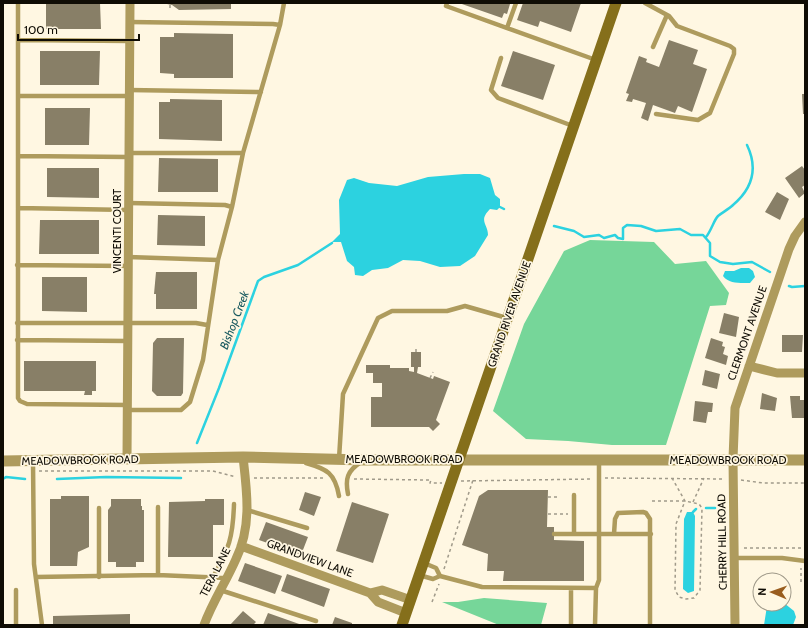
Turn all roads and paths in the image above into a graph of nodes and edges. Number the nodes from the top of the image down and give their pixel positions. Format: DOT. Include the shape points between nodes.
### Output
graph roads {
  1 [pos="18,3"];
  2 [pos="130,3"];
  3 [pos="284,3"];
  4 [pos="447,3"];
  5 [pos="516,3"];
  6 [pos="616,3"];
  7 [pos="645,3"];
  8 [pos="170,5"];
  9 [pos="170,10"];
  10 [pos="667,14"];
  11 [pos="130,22"];
  12 [pos="280,25"];
  13 [pos="507,28"];
  14 [pos="18,40"];
  15 [pos="130,41"];
  16 [pos="654,46"];
  17 [pos="501,58"];
  18 [pos="596,60"];
  19 [pos="261,92"];
  20 [pos="129,93"];
  21 [pos="18,96"];
  22 [pos="656,114"];
  23 [pos="573,126"];
  24 [pos="243,153"];
  25 [pos="129,155"];
  26 [pos="18,156"];
  27 [pos="129,207"];
  28 [pos="232,207"];
  29 [pos="18,208"];
  30 [pos="805,222"];
  31 [pos="218,260"];
  32 [pos="128,261"];
  33 [pos="18,265"];
  34 [pos="507,318"];
  35 [pos="17,323"];
  36 [pos="128,323"];
  37 [pos="207,325"];
  38 [pos="17,340"];
  39 [pos="128,341"];
  40 [pos="416,347"];
  41 [pos="416,352"];
  42 [pos="749,366"];
  43 [pos="433,372"];
  44 [pos="805,373"];
  45 [pos="430,378"];
  46 [pos="128,408"];
  47 [pos="243,457"];
  48 [pos="293,458"];
  49 [pos="127,459"];
  50 [pos="339,459"];
  51 [pos="459,459"];
  52 [pos="733,459"];
  53 [pos="365,460"];
  54 [pos="599,460"];
  55 [pos="805,460"];
  56 [pos="3,461"];
  57 [pos="33,466"];
  58 [pos="245,478"];
  59 [pos="334,478"];
  60 [pos="605,478"];
  61 [pos="672,478"];
  62 [pos="704,478"];
  63 [pos="347,479"];
  64 [pos="593,479"];
  65 [pos="725,479"];
  66 [pos="465,480"];
  67 [pos="473,480"];
  68 [pos="741,480"];
  69 [pos="805,483"];
  70 [pos="435,484"];
  71 [pos="348,494"];
  72 [pos="574,495"];
  73 [pos="339,496"];
  74 [pos="548,497"];
  75 [pos="560,497"];
  76 [pos="652,501"];
  77 [pos="684,501"];
  78 [pos="693,503"];
  79 [pos="234,504"];
  80 [pos="158,507"];
  81 [pos="99,508"];
  82 [pos="247,510"];
  83 [pos="548,514"];
  84 [pos="569,514"];
  85 [pos="307,528"];
  86 [pos="554,534"];
  87 [pos="574,534"];
  88 [pos="599,534"];
  89 [pos="614,534"];
  90 [pos="651,534"];
  91 [pos="241,546"];
  92 [pos="744,548"];
  93 [pos="805,548"];
  94 [pos="735,558"];
  95 [pos="805,561"];
  96 [pos="424,563"];
  97 [pos="802,566"];
  98 [pos="444,570"];
  99 [pos="158,575"];
  100 [pos="419,575"];
  101 [pos="440,576"];
  102 [pos="36,577"];
  103 [pos="99,577"];
  104 [pos="213,577"];
  105 [pos="226,578"];
  106 [pos="801,582"];
  107 [pos="439,583"];
  108 [pos="571,588"];
  109 [pos="596,588"];
  110 [pos="16,590"];
  111 [pos="220,590"];
  112 [pos="370,593"];
  113 [pos="411,600"];
  114 [pos="432,602"];
  115 [pos="406,613"];
  116 [pos="316,621"];
  117 [pos="16,625"];
  118 [pos="42,625"];
  119 [pos="204,625"];
  120 [pos="402,625"];
  121 [pos="571,625"];
  122 [pos="595,625"];
  123 [pos="650,625"];
  124 [pos="735,625"];
  1 -- 14 [label="lane"];
  2 -- 11 [label="street, VINCENTI COURT"];
  3 -- 12 [label="lane"];
  4 -- 13 [label="lane" via="446,6"];
  5 -- 13 [label="lane"];
  6 -- 18 [label="main road, GRAND RIVER AVENUE"];
  7 -- 10 [label="lane"];
  8 -- 9 [label="path"];
  10 -- 16 [label="lane"];
  10 -- 22 [label="lane" via="677,26 730,46 734,49 734,54 710,113 698,120"];
  11 -- 12 [label="lane"];
  11 -- 15 [label="street, VINCENTI COURT"];
  12 -- 19 [label="lane"];
  13 -- 18 [label="lane"];
  14 -- 15 [label="lane"];
  14 -- 21 [label="lane"];
  15 -- 20 [label="street, VINCENTI COURT"];
  17 -- 23 [label="lane" via="491,90 498,98"];
  18 -- 23 [label="main road, GRAND RIVER AVENUE"];
  19 -- 20 [label="lane"];
  19 -- 24 [label="lane"];
  20 -- 21 [label="lane"];
  20 -- 25 [label="street, VINCENTI COURT"];
  21 -- 26 [label="lane"];
  23 -- 34 [label="main road, GRAND RIVER AVENUE"];
  24 -- 25 [label="lane"];
  24 -- 28 [label="lane"];
  25 -- 26 [label="lane"];
  25 -- 27 [label="street, VINCENTI COURT"];
  26 -- 29 [label="lane"];
  27 -- 28 [label="lane"];
  27 -- 29 [label="lane"];
  27 -- 32 [label="street, VINCENTI COURT"];
  28 -- 31 [label="lane"];
  29 -- 33 [label="lane"];
  30 -- 42 [label="street, CLERMONT AVENUE" via="789,249"];
  31 -- 32 [label="lane"];
  31 -- 37 [label="lane"];
  32 -- 33 [label="lane"];
  32 -- 36 [label="street, VINCENTI COURT"];
  33 -- 35 [label="lane"];
  34 -- 50 [label="lane" via="465,306 447,311 392,311 378,318 343,394"];
  34 -- 51 [label="main road, GRAND RIVER AVENUE"];
  35 -- 36 [label="lane"];
  35 -- 38 [label="lane"];
  36 -- 37 [label="lane"];
  36 -- 39 [label="street, VINCENTI COURT"];
  37 -- 46 [label="lane" via="203,360 188,406 181,410"];
  38 -- 39 [label="lane"];
  38 -- 46 [label="lane" via="17,394 20,401 26,404"];
  39 -- 46 [label="street, VINCENTI COURT"];
  40 -- 41 [label="path"];
  42 -- 44 [label="street" via="777,373"];
  42 -- 52 [label="street, CLERMONT AVENUE" via="735,408"];
  43 -- 45 [label="path"];
  46 -- 49 [label="street, VINCENTI COURT"];
  47 -- 48 [label="street, MEADOWBROOK ROAD"];
  47 -- 49 [label="street, MEADOWBROOK ROAD"];
  47 -- 58 [label="street, TERA LANE"];
  48 -- 50 [label="street, MEADOWBROOK ROAD"];
  48 -- 59 [label="lane" via="320,467"];
  49 -- 57 [label="street, MEADOWBROOK ROAD"];
  50 -- 53 [label="street, MEADOWBROOK ROAD"];
  51 -- 53 [label="street, MEADOWBROOK ROAD"];
  51 -- 54 [label="street, MEADOWBROOK ROAD"];
  51 -- 96 [label="main road, GRAND RIVER AVENUE"];
  52 -- 54 [label="street, MEADOWBROOK ROAD"];
  52 -- 55 [label="street, MEADOWBROOK ROAD"];
  52 -- 94 [label="street, CHERRY HILL ROAD"];
  53 -- 63 [label="lane" via="348,472"];
  54 -- 88 [label="lane"];
  56 -- 57 [label="street, MEADOWBROOK ROAD"];
  57 -- 58 [label="path" via="212,471"];
  57 -- 102 [label="lane"];
  58 -- 59 [label="path"];
  58 -- 82 [label="street, TERA LANE"];
  59 -- 73 [label="lane"];
  60 -- 61 [label="path"];
  61 -- 62 [label="path"];
  61 -- 77 [label="path"];
  62 -- 65 [label="path"];
  62 -- 78 [label="path"];
  63 -- 70 [label="path" via="431,480 430,483"];
  63 -- 71 [label="lane"];
  64 -- 67 [label="path"];
  66 -- 67 [label="path"];
  67 -- 98 [label="path"];
  68 -- 69 [label="path" via="762,484"];
  72 -- 87 [label="lane"];
  74 -- 75 [label="path"];
  76 -- 77 [label="path"];
  77 -- 78 [label="path"];
  77 -- 78 [label="path" via="676,524 675,590 679,597 686,599 694,598 700,590 702,511 701,506"];
  79 -- 104 [label="lane" via="233,532"];
  80 -- 99 [label="lane"];
  81 -- 103 [label="lane"];
  82 -- 85 [label="lane"];
  82 -- 91 [label="street, TERA LANE"];
  83 -- 84 [label="path"];
  86 -- 87 [label="lane"];
  87 -- 88 [label="lane"];
  88 -- 89 [label="lane"];
  88 -- 109 [label="lane" via="599,580"];
  89 -- 90 [label="lane"];
  89 -- 90 [label="lane" via="616,515 622,512 646,513 650,519"];
  90 -- 123 [label="lane"];
  91 -- 105 [label="street, TERA LANE"];
  91 -- 112 [label="street, GRANDVIEW LANE"];
  92 -- 93 [label="path"];
  94 -- 95 [label="lane" via="782,558"];
  94 -- 124 [label="street, CHERRY HILL ROAD"];
  96 -- 100 [label="main road, GRAND RIVER AVENUE"];
  96 -- 101 [label="lane" via="436,568"];
  97 -- 106 [label="path"];
  99 -- 103 [label="lane"];
  99 -- 104 [label="lane"];
  100 -- 101 [label="lane" via="432,579"];
  100 -- 113 [label="main road, GRAND RIVER AVENUE"];
  101 -- 108 [label="lane" via="482,587"];
  102 -- 103 [label="lane"];
  102 -- 118 [label="lane"];
  104 -- 105 [label="lane"];
  105 -- 111 [label="street, TERA LANE"];
  107 -- 114 [label="path"];
  108 -- 109 [label="lane"];
  108 -- 121 [label="lane"];
  109 -- 122 [label="lane"];
  110 -- 117 [label="lane"];
  111 -- 116 [label="lane"];
  111 -- 119 [label="street, TERA LANE"];
  112 -- 113 [label="street, GRANDVIEW LANE" via="382,590"];
  112 -- 115 [label="street, GRANDVIEW LANE" via="378,602"];
  113 -- 115 [label="main road, GRAND RIVER AVENUE"];
  115 -- 120 [label="main road, GRAND RIVER AVENUE"];
}
